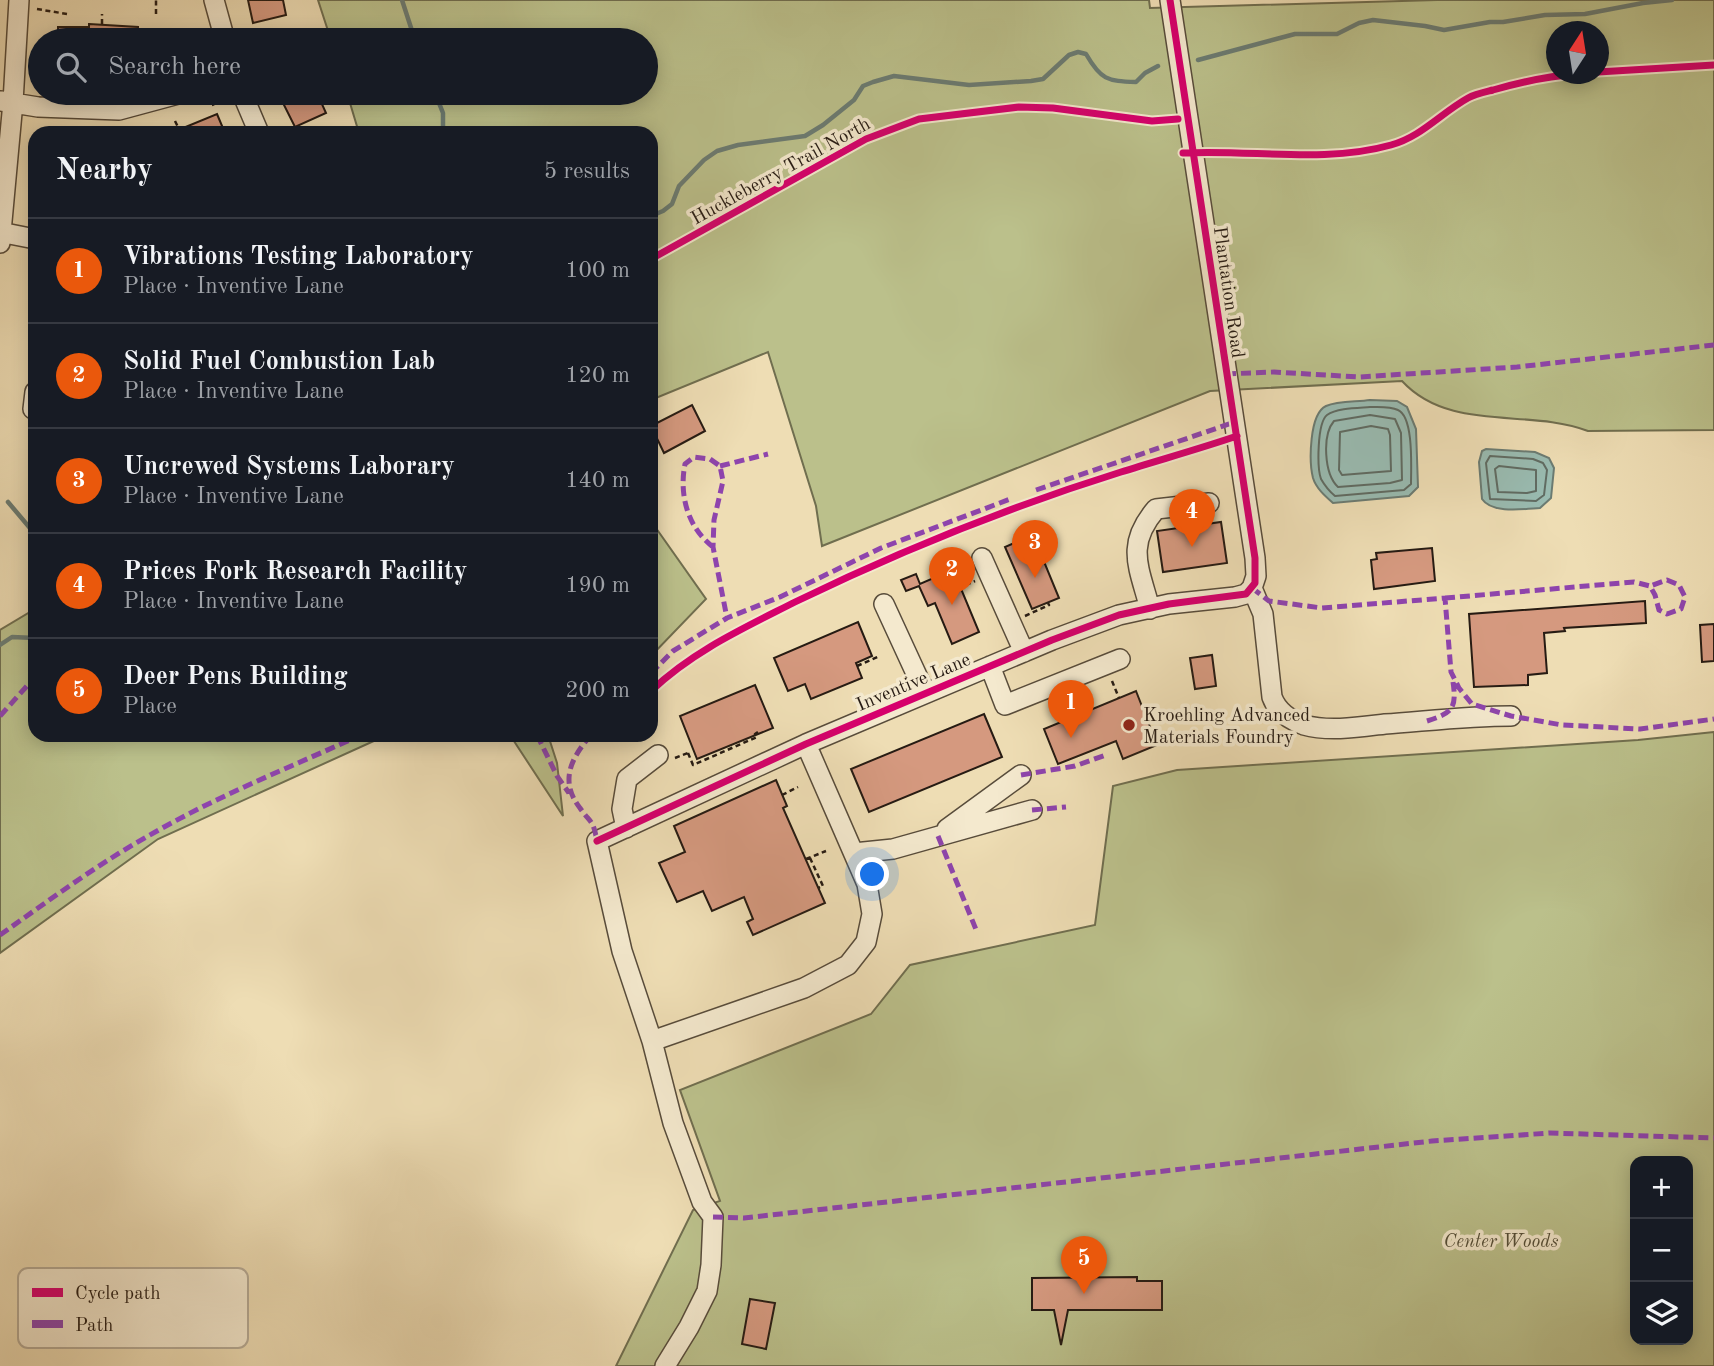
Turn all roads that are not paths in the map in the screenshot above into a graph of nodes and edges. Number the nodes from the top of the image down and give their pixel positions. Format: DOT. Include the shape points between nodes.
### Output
graph roads {
  1 [pos="19,0"];
  2 [pos="214,0"];
  3 [pos="1170,0"];
  4 [pos="222,28"];
  5 [pos="7,102"];
  6 [pos="138,105"];
  7 [pos="248,105"];
  8 [pos="256,126"];
  9 [pos="0,236"];
  10 [pos="28,238"];
  11 [pos="1209,503"];
  12 [pos="982,558"];
  13 [pos="1252,589"];
  14 [pos="884,604"];
  15 [pos="1150,609"];
  16 [pos="1024,652"];
  17 [pos="1120,659"];
  18 [pos="990,666"];
  19 [pos="925,693"];
  20 [pos="1511,716"];
  21 [pos="806,744"];
  22 [pos="666,757"];
  23 [pos="1021,775"];
  24 [pos="1032,810"];
  25 [pos="626,828"];
  26 [pos="938,836"];
  27 [pos="853,853"];
  28 [pos="652,1041"];
  29 [pos="664,1366"];
  1 -- 5 [label="street"];
  2 -- 4 [label="street"];
  3 -- 13 [label="street, Plantation Road" via="1255,558"];
  5 -- 6 [label="street" via="119,110"];
  5 -- 9 [label="street"];
  7 -- 8 [label="street"];
  9 -- 10 [label="street"];
  11 -- 15 [label="street" via="1156,509 1142,525 1136,554"];
  12 -- 16 [label="street"];
  13 -- 15 [label="street, Inventive Lane" via="1235,597"];
  13 -- 20 [label="street" via="1263,614 1272,697 1281,712 1303,724 1351,727"];
  14 -- 19 [label="street"];
  15 -- 16 [label="street, Inventive Lane" via="1119,615"];
  16 -- 18 [label="street, Inventive Lane"];
  17 -- 18 [label="street" via="1005,705"];
  18 -- 19 [label="street, Inventive Lane"];
  19 -- 21 [label="street, Inventive Lane"];
  21 -- 25 [label="street, Inventive Lane"];
  21 -- 27 [label="street"];
  22 -- 25 [label="street" via="627,779 622,809"];
  23 -- 26 [label="street"];
  24 -- 26 [label="street"];
  25 -- 28 [label="street, Inventive Lane" via="597,841 622,951"];
  26 -- 27 [label="street" via="893,849"];
  27 -- 28 [label="street" via="867,884 872,914 866,942 848,965 804,988"];
  28 -- 29 [label="street" via="673,1123 702,1202 713,1217 706,1291"];
}
